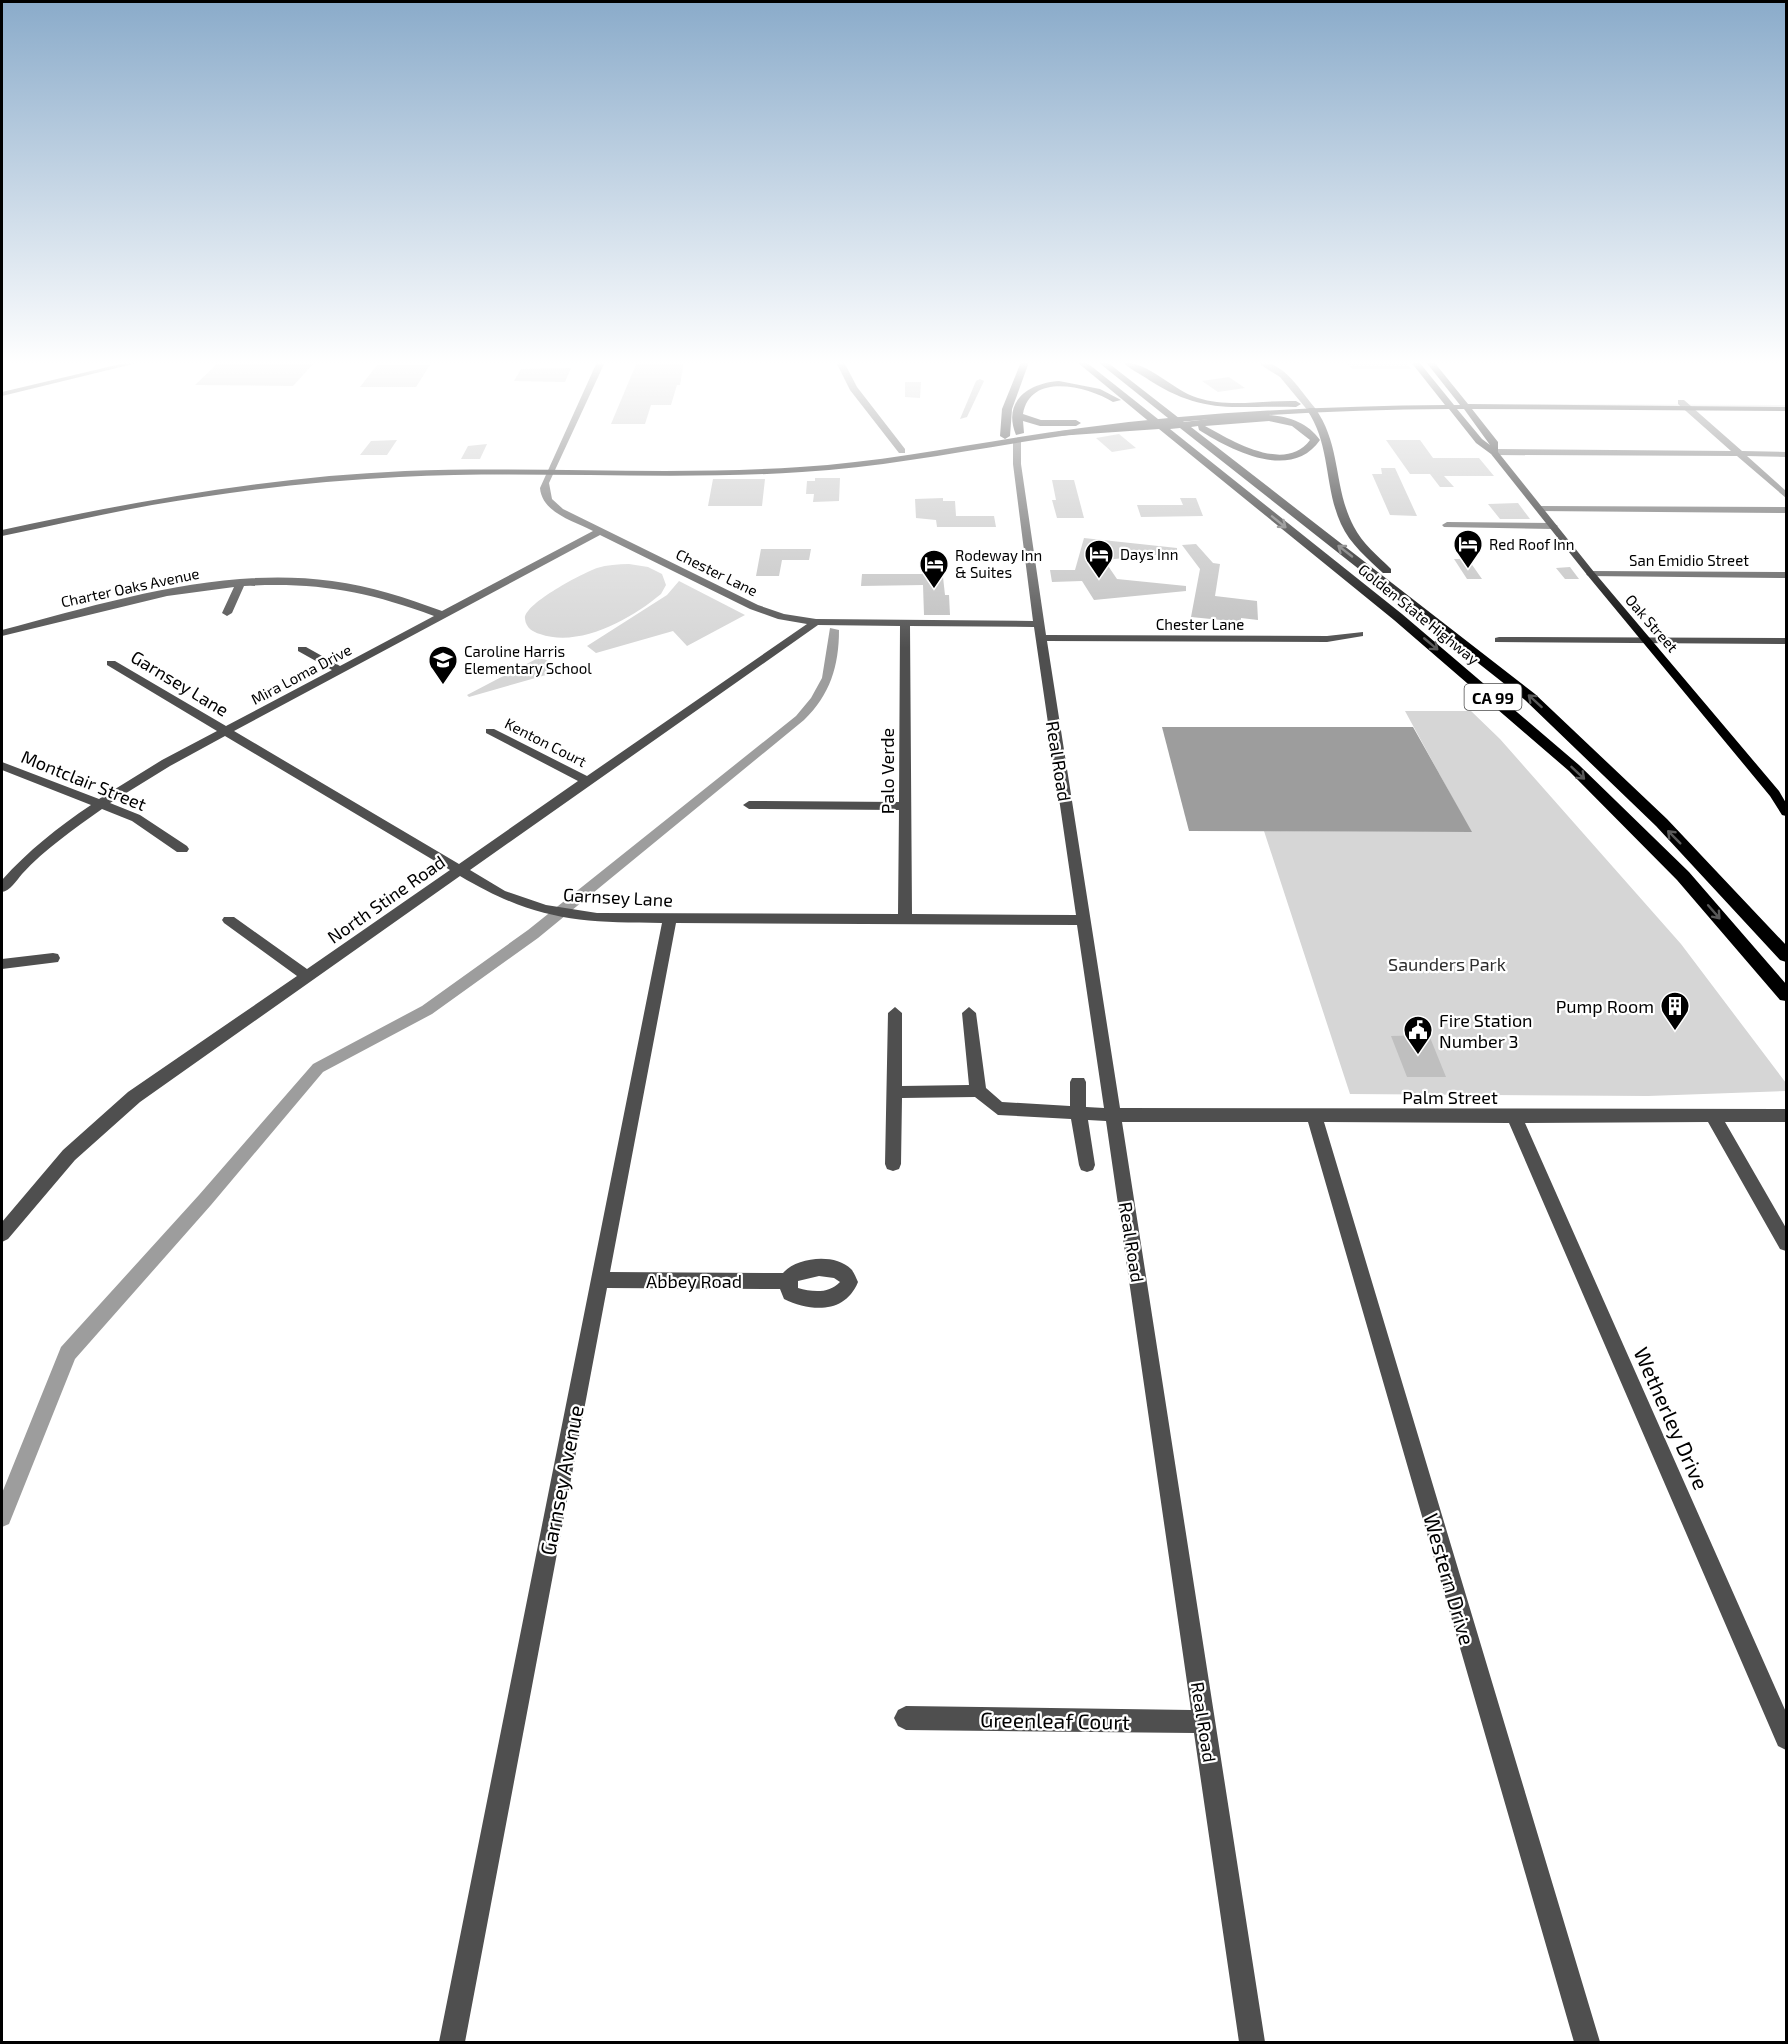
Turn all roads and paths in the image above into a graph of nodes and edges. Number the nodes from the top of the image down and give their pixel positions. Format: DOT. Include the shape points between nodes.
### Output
graph roads {
  1 [pos="555,457"];
  2 [pos="874,457"];
  3 [pos="884,457"];
  4 [pos="1017,457"];
  5 [pos="1198,457"];
  6 [pos="1231,457"];
  7 [pos="1331,457"];
  8 [pos="1498,457"];
  9 [pos="1744,457"];
  10 [pos="834,463"];
  11 [pos="770,464"];
  12 [pos="550,468"];
  13 [pos="332,472"];
  14 [pos="704,472"];
  15 [pos="312,481"];
  16 [pos="1786,495"];
  17 [pos="1540,509"];
  18 [pos="1786,510"];
  19 [pos="2,525"];
  20 [pos="1447,525"];
  21 [pos="1553,526"];
  22 [pos="600,531"];
  23 [pos="2,533"];
  24 [pos="1591,574"];
  25 [pos="1786,575"];
  26 [pos="241,582"];
  27 [pos="227,613"];
  28 [pos="442,615"];
  29 [pos="816,622"];
  30 [pos="905,623"];
  31 [pos="1039,624"];
  32 [pos="2,633"];
  33 [pos="1359,634"];
  34 [pos="1041,638"];
  35 [pos="1458,638"];
  36 [pos="1499,640"];
  37 [pos="1646,640"];
  38 [pos="1786,641"];
  39 [pos="302,649"];
  40 [pos="111,663"];
  41 [pos="340,670"];
  42 [pos="225,731"];
  43 [pos="490,731"];
  44 [pos="2,766"];
  45 [pos="588,781"];
  46 [pos="101,805"];
  47 [pos="749,805"];
  48 [pos="905,806"];
  49 [pos="1786,812"];
  50 [pos="183,849"];
  51 [pos="459,870"];
  52 [pos="2,888"];
  53 [pos="670,918"];
  54 [pos="905,919"];
  55 [pos="229,920"];
  56 [pos="1083,920"];
  57 [pos="1786,956"];
  58 [pos="52,958"];
  59 [pos="2,964"];
  60 [pos="307,976"];
  61 [pos="1786,995"];
  62 [pos="895,1013"];
  63 [pos="969,1013"];
  64 [pos="1078,1082"];
  65 [pos="978,1091"];
  66 [pos="894,1092"];
  67 [pos="1078,1111"];
  68 [pos="1113,1115"];
  69 [pos="1786,1115"];
  70 [pos="1314,1116"];
  71 [pos="1713,1116"];
  72 [pos="1514,1117"];
  73 [pos="893,1164"];
  74 [pos="1087,1165"];
  75 [pos="2,1234"];
  76 [pos="1786,1243"];
  77 [pos="600,1280"];
  78 [pos="787,1281"];
  79 [pos="906,1718"];
  80 [pos="1204,1722"];
  81 [pos="1786,1738"];
  82 [pos="452,2043"];
  83 [pos="1252,2043"];
  84 [pos="1587,2043"];
  1 -- 12 [label="street, Chester Lane"];
  2 -- 10 [label="main road"];
  3 -- 10 [label="main road"];
  4 -- 31 [label="street, Real Road"];
  5 -- 61 [label="highway, Golden State Highway / CA 99, one-way" via="1414,630 1574,768 1683,876"];
  35 -- 6 [label="highway, Golden State Highway / CA 99, one-way"];
  7 -- 35 [label="highway" via="1344,516 1352,533"];
  8 -- 17 [label="main road, Oak Street"];
  9 -- 16 [label="street"];
  10 -- 11 [label="main road"];
  10 -- 14 [label="main road" via="781,470"];
  11 -- 12 [label="main road"];
  11 -- 14 [label="main road" via="709,468"];
  12 -- 13 [label="main road" via="432,466"];
  12 -- 14 [label="main road"];
  12 -- 15 [label="main road"];
  12 -- 22 [label="street, Chester Lane" via="544,488 548,501"];
  13 -- 15 [label="main road"];
  13 -- 19 [label="main road" via="168,492"];
  15 -- 23 [label="main road" via="169,499"];
  17 -- 18 [label="street"];
  17 -- 21 [label="main road, Oak Street"];
  20 -- 21 [label="street"];
  21 -- 24 [label="main road, Oak Street"];
  22 -- 28 [label="street, Mira Loma Drive"];
  22 -- 29 [label="street, Chester Lane" via="765,612"];
  24 -- 25 [label="street, San Emidio Street"];
  24 -- 37 [label="main road, Oak Street"];
  26 -- 27 [label="street"];
  26 -- 28 [label="street, Charter Oaks Avenue" via="305,581 364,588"];
  26 -- 32 [label="street, Charter Oaks Avenue" via="142,597"];
  28 -- 41 [label="street, Mira Loma Drive"];
  29 -- 30 [label="street, Chester Lane"];
  29 -- 45 [label="street, North Stine Road"];
  30 -- 31 [label="street, Chester Lane"];
  30 -- 48 [label="street, Palo Verde"];
  31 -- 34 [label="street, Real Road"];
  33 -- 34 [label="street, Chester Lane" via="1327,639"];
  34 -- 56 [label="street, Real Road"];
  57 -- 35 [label="highway, Golden State Highway / CA 99, one-way" via="1712,875 1577,740"];
  36 -- 37 [label="street"];
  37 -- 38 [label="street"];
  37 -- 49 [label="main road, Oak Street"];
  39 -- 41 [label="street"];
  40 -- 42 [label="street, Garnsey Lane"];
  41 -- 42 [label="street, Mira Loma Drive"];
  42 -- 46 [label="street, Mira Loma Drive"];
  42 -- 51 [label="street, Garnsey Lane"];
  43 -- 45 [label="street, Kenton Court"];
  44 -- 46 [label="street, Montclair Street"];
  45 -- 51 [label="street, North Stine Road"];
  46 -- 50 [label="street, Montclair Street" via="136,818"];
  46 -- 52 [label="street, Mira Loma Drive" via="58,837"];
  47 -- 48 [label="street"];
  48 -- 54 [label="street, Palo Verde"];
  51 -- 53 [label="street, Garnsey Lane" via="500,894 544,910 570,915"];
  51 -- 60 [label="street, North Stine Road"];
  53 -- 54 [label="street, Garnsey Lane"];
  53 -- 77 [label="street, Garnsey Avenue"];
  54 -- 56 [label="street, Garnsey Lane"];
  55 -- 60 [label="street"];
  56 -- 68 [label="street, Real Road"];
  58 -- 59 [label="street"];
  60 -- 75 [label="street, North Stine Road" via="165,1074 98,1127 41,1184"];
  62 -- 66 [label="street"];
  63 -- 65 [label="street"];
  64 -- 67 [label="street"];
  65 -- 66 [label="street"];
  65 -- 67 [label="street, Palm Street" via="998,1108"];
  66 -- 73 [label="street"];
  67 -- 68 [label="street, Palm Street"];
  67 -- 74 [label="street"];
  68 -- 70 [label="street, Palm Street"];
  68 -- 80 [label="street, Real Road"];
  69 -- 71 [label="street, Palm Street"];
  70 -- 72 [label="street, Palm Street"];
  70 -- 84 [label="street, Western Drive"];
  71 -- 72 [label="street, Palm Street"];
  71 -- 76 [label="street"];
  72 -- 81 [label="street, Wetherley Drive"];
  77 -- 78 [label="street, Abbey Road"];
  77 -- 82 [label="street, Garnsey Avenue"];
  79 -- 80 [label="street, Greenleaf Court"];
  80 -- 83 [label="street, Real Road"];
}
